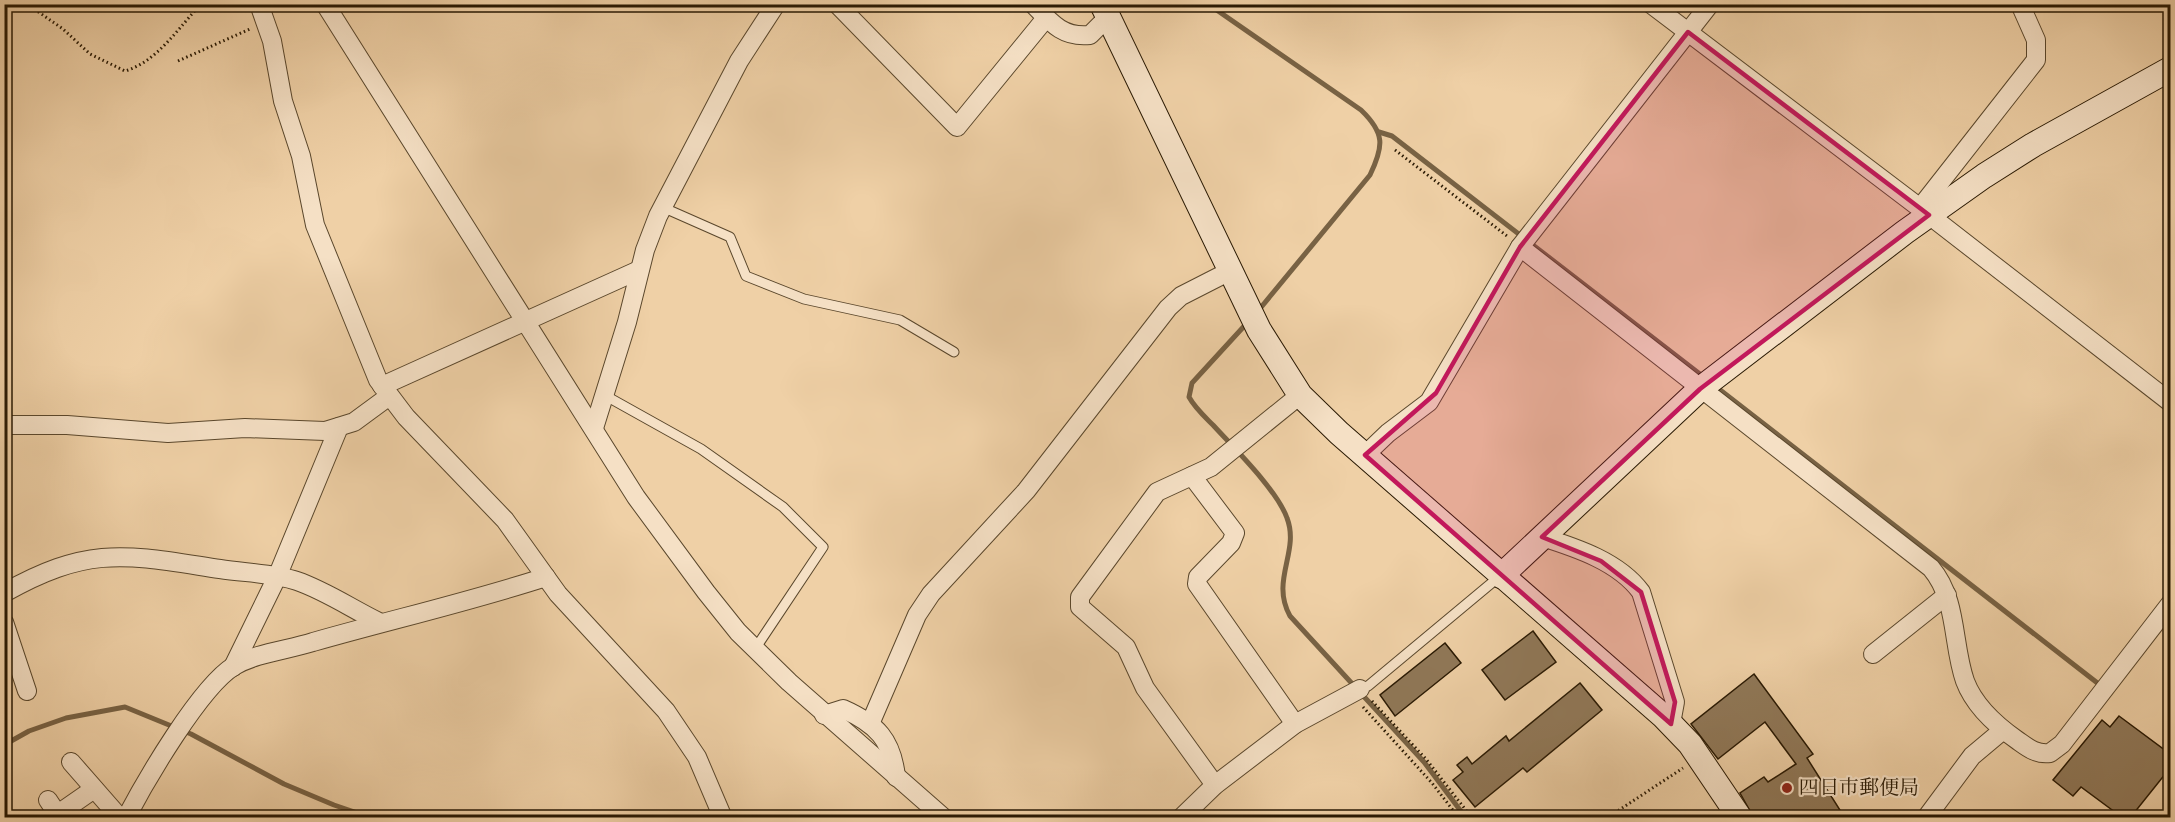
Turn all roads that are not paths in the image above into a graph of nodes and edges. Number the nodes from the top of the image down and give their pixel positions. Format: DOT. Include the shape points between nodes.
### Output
graph roads {
  1 [pos="259,4"];
  2 [pos="325,4"];
  3 [pos="776,4"];
  4 [pos="837,4"];
  5 [pos="1651,4"];
  6 [pos="1710,4"];
  7 [pos="2020,4"];
  8 [pos="1040,11"];
  9 [pos="1105,11"];
  10 [pos="1688,32"];
  11 [pos="2170,69"];
  12 [pos="662,207"];
  13 [pos="1924,211"];
  14 [pos="1520,247"];
  15 [pos="639,270"];
  16 [pos="1230,271"];
  17 [pos="527,321"];
  18 [pos="954,352"];
  19 [pos="1700,389"];
  20 [pos="385,391"];
  21 [pos="1300,395"];
  22 [pos="606,396"];
  23 [pos="2170,402"];
  24 [pos="4,425"];
  25 [pos="339,427"];
  26 [pos="594,428"];
  27 [pos="1365,455"];
  28 [pos="1192,476"];
  29 [pos="1542,537"];
  30 [pos="1501,576"];
  31 [pos="277,577"];
  32 [pos="546,577"];
  33 [pos="4,593"];
  34 [pos="1947,595"];
  35 [pos="2170,604"];
  36 [pos="4,622"];
  37 [pos="379,622"];
  38 [pos="755,649"];
  39 [pos="1873,654"];
  40 [pos="233,667"];
  41 [pos="1360,690"];
  42 [pos="27,692"];
  43 [pos="824,715"];
  44 [pos="870,724"];
  45 [pos="1295,724"];
  46 [pos="1671,724"];
  47 [pos="2003,730"];
  48 [pos="71,762"];
  49 [pos="896,777"];
  50 [pos="1215,785"];
  51 [pos="94,789"];
  52 [pos="55,811"];
  53 [pos="120,818"];
  54 [pos="126,818"];
  55 [pos="723,818"];
  56 [pos="944,818"];
  57 [pos="1182,818"];
  58 [pos="1740,818"];
  59 [pos="1926,818"];
  1 -- 20 [label="street" via="301,156 315,225 367,359"];
  2 -- 17 [label="street"];
  3 -- 12 [label="street" via="739,61"];
  4 -- 8 [label="street" via="957,127"];
  5 -- 10 [label="street"];
  6 -- 10 [label="street"];
  7 -- 13 [label="street" via="2036,40 2036,60"];
  8 -- 9 [label="street" via="1067,34 1078,36 1090,35"];
  9 -- 16 [label="street"];
  10 -- 13 [label="street"];
  10 -- 14 [label="street"];
  11 -- 13 [label="street"];
  12 -- 15 [label="street"];
  12 -- 18 [label="lane" via="729,237 746,276 804,299 900,320"];
  13 -- 19 [label="street"];
  13 -- 23 [label="street"];
  14 -- 19 [label="street"];
  14 -- 27 [label="street" via="1436,393"];
  15 -- 17 [label="street"];
  15 -- 22 [label="street"];
  16 -- 21 [label="street" via="1269,349"];
  16 -- 44 [label="street" via="1181,296 1168,308 1026,491 931,594 917,615"];
  17 -- 20 [label="street"];
  17 -- 26 [label="street"];
  19 -- 29 [label="street"];
  19 -- 34 [label="street" via="1922,559 1939,577"];
  20 -- 25 [label="street" via="354,422"];
  20 -- 32 [label="street" via="505,520"];
  21 -- 27 [label="street"];
  21 -- 28 [label="street" via="1211,467"];
  22 -- 26 [label="street"];
  22 -- 38 [label="lane" via="700,449 783,507 823,547"];
  24 -- 25 [label="street" via="68,424 168,433"];
  25 -- 31 [label="street"];
  26 -- 38 [label="street" via="655,525"];
  27 -- 30 [label="street"];
  28 -- 45 [label="street" via="1235,533 1231,543 1197,578 1197,584"];
  28 -- 50 [label="street" via="1157,492 1079,602 1083,610 1126,647 1145,688"];
  29 -- 30 [label="street"];
  29 -- 46 [label="street" via="1601,561 1631,580 1641,592 1675,702"];
  30 -- 41 [label="lane"];
  30 -- 46 [label="street"];
  31 -- 33 [label="street" via="141,557 95,557 55,568"];
  31 -- 37 [label="street" via="307,585"];
  31 -- 40 [label="street"];
  32 -- 37 [label="street" via="476,599"];
  32 -- 55 [label="street" via="671,718 697,757"];
  34 -- 39 [label="street"];
  34 -- 47 [label="street" via="1965,682"];
  35 -- 47 [label="street" via="2056,750 2038,753"];
  36 -- 42 [label="street"];
  37 -- 40 [label="street"];
  38 -- 43 [label="street"];
  40 -- 54 [label="street" via="193,711"];
  41 -- 45 [label="street"];
  43 -- 44 [label="street" via="843,709"];
  43 -- 49 [label="street"];
  44 -- 49 [label="street" via="890,748"];
  45 -- 50 [label="street"];
  46 -- 58 [label="street" via="1699,757"];
  47 -- 59 [label="street" via="1972,756"];
  48 -- 51 [label="street"];
  49 -- 56 [label="street"];
  50 -- 57 [label="street"];
  51 -- 52 [label="street"];
  51 -- 53 [label="street"];
}
